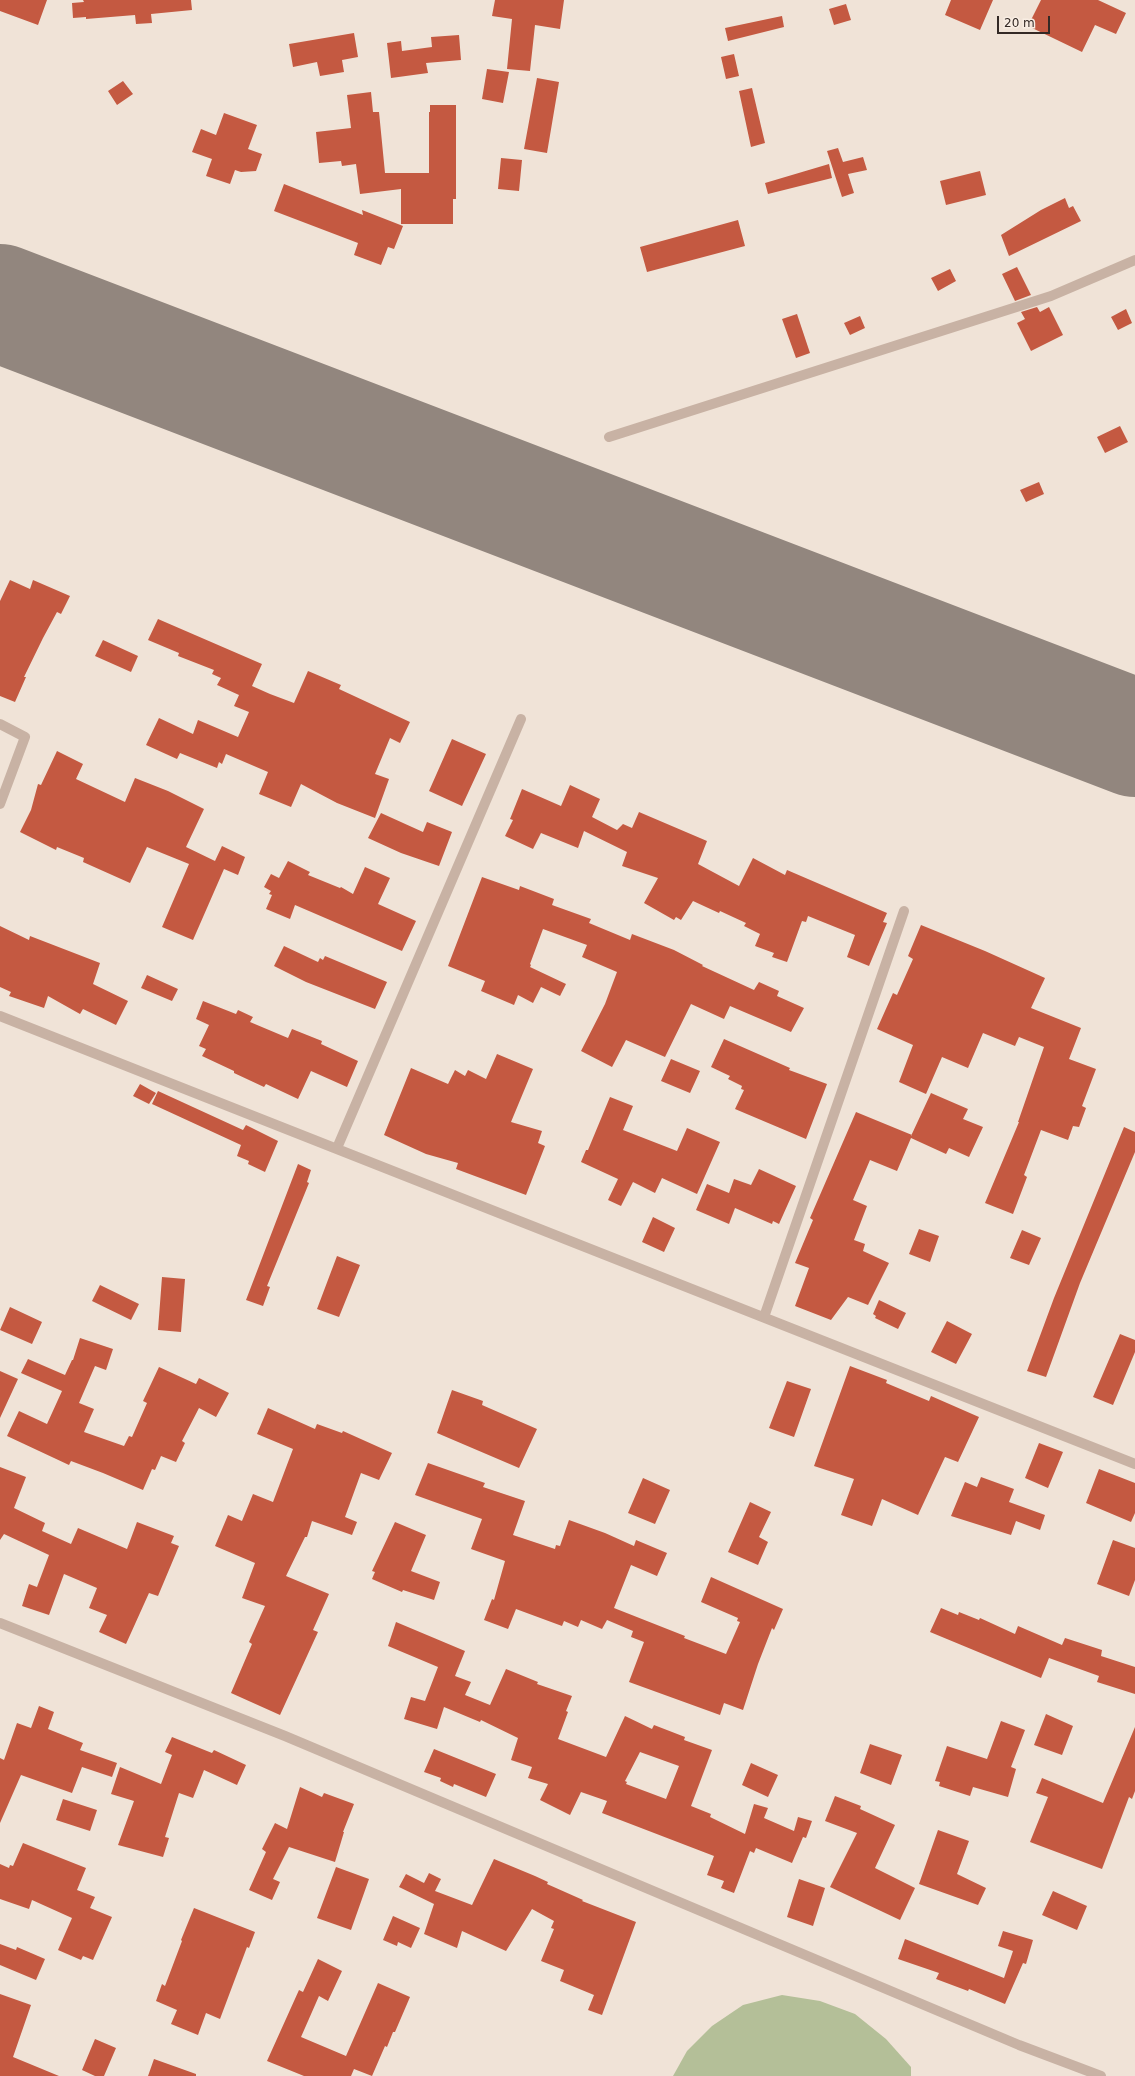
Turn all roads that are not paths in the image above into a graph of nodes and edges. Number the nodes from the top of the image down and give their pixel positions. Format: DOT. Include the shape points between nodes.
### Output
graph roads {
  1 [pos="1135,260"];
  2 [pos="609,437"];
  3 [pos="521,719"];
  4 [pos="0,724"];
  5 [pos="0,804"];
  6 [pos="904,911"];
  7 [pos="0,1016"];
  8 [pos="337,1148"];
  9 [pos="764,1317"];
  10 [pos="1135,1464"];
  11 [pos="0,1623"];
  12 [pos="1101,2076"];
  1 -- 2 [label="street" via="1051,296"];
  3 -- 8 [label="street"];
  4 -- 5 [label="street" via="26,737"];
  6 -- 9 [label="street"];
  7 -- 8 [label="street"];
  8 -- 9 [label="street"];
  9 -- 10 [label="street"];
  11 -- 12 [label="street" via="285,1736 1012,2042"];
}
